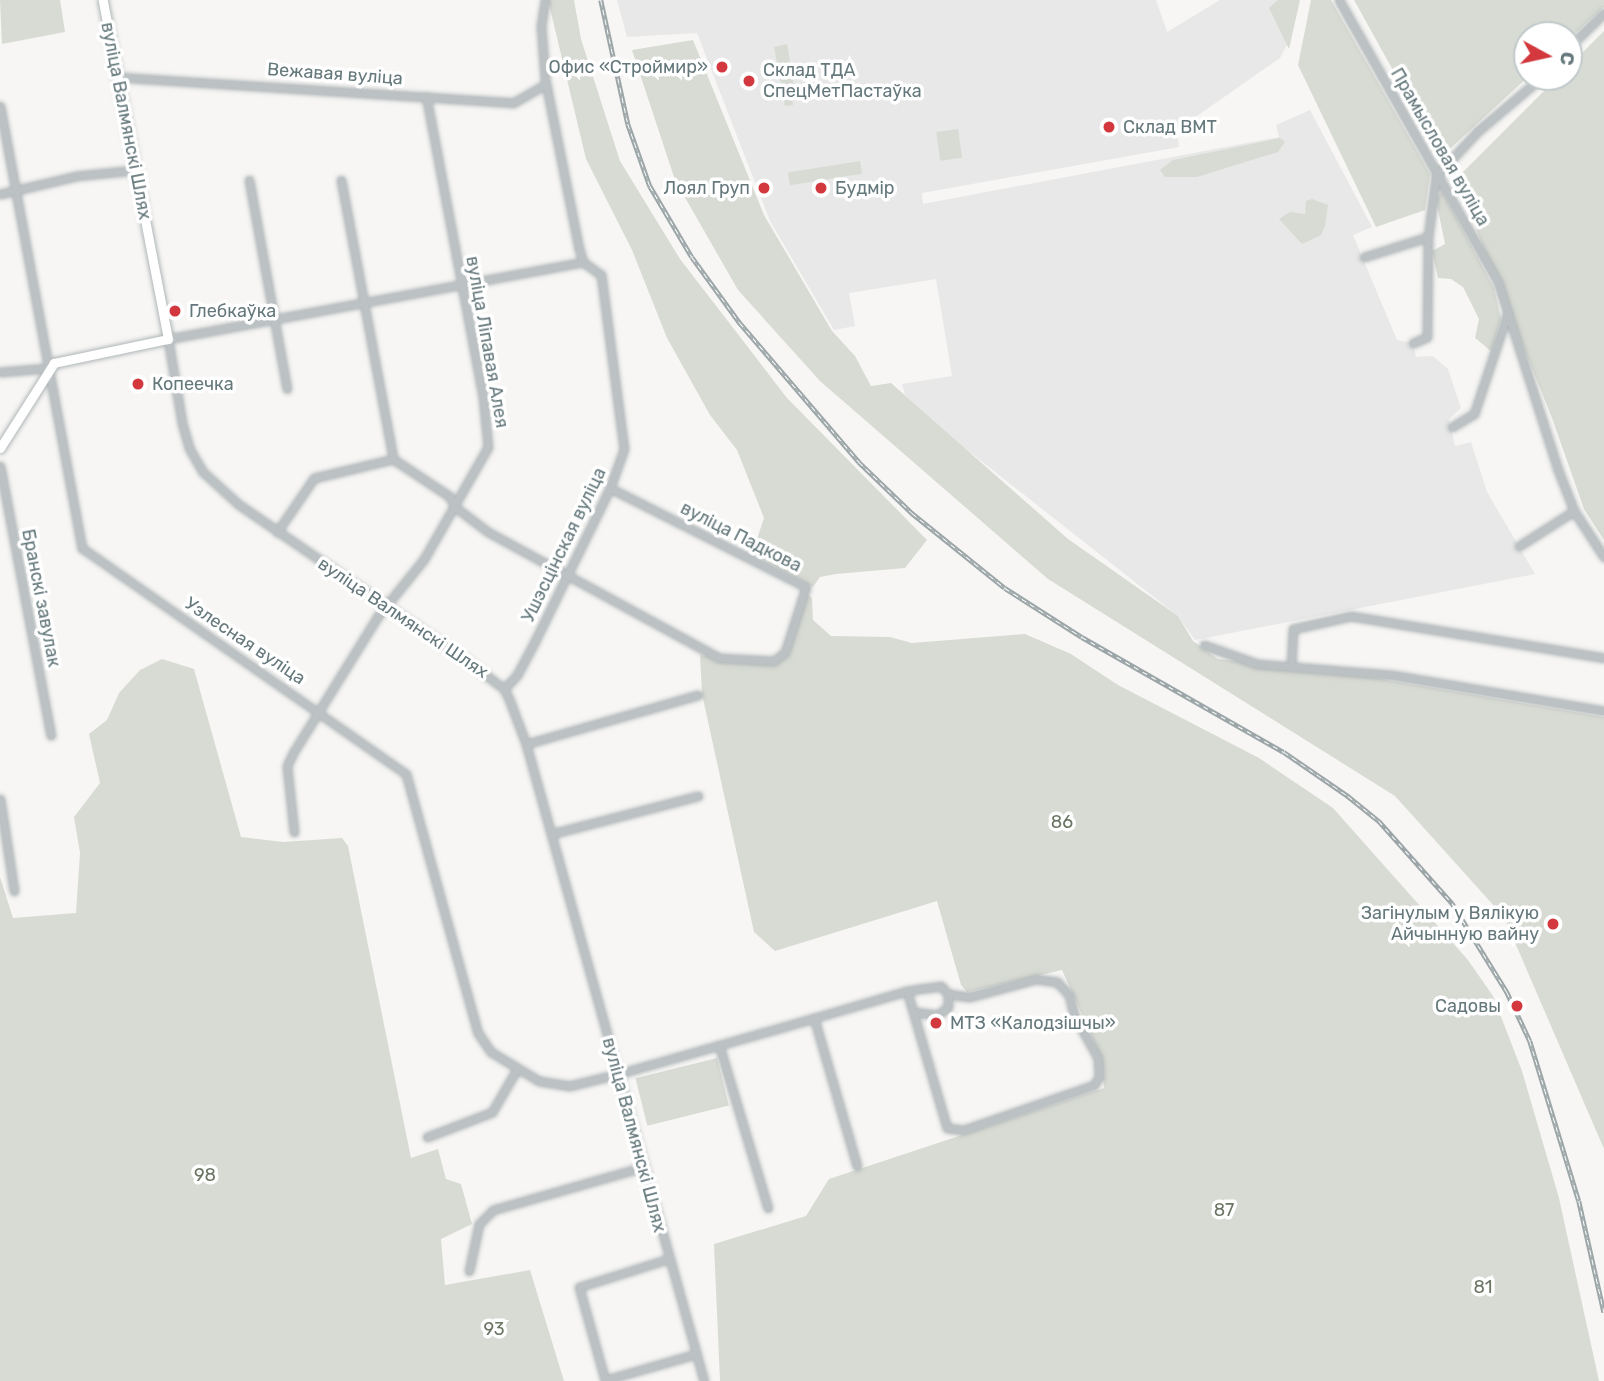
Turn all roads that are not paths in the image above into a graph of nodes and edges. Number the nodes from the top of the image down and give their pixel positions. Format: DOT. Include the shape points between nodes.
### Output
graph roads {
  1 [pos="103,0"];
  2 [pos="545,0"];
  3 [pos="1339,0"];
  4 [pos="1604,13"];
  5 [pos="1583,33"];
  6 [pos="116,77"];
  7 [pos="546,84"];
  8 [pos="1525,91"];
  9 [pos="426,96"];
  10 [pos="0,106"];
  11 [pos="135,170"];
  12 [pos="1436,176"];
  13 [pos="249,180"];
  14 [pos="341,180"];
  15 [pos="15,191"];
  16 [pos="0,194"];
  17 [pos="1428,237"];
  18 [pos="1364,257"];
  19 [pos="583,262"];
  20 [pos="461,286"];
  21 [pos="366,302"];
  22 [pos="1508,312"];
  23 [pos="273,320"];
  24 [pos="168,339"];
  25 [pos="1413,343"];
  26 [pos="48,368"];
  27 [pos="0,372"];
  28 [pos="287,389"];
  29 [pos="1452,427"];
  30 [pos="0,448"];
  31 [pos="393,459"];
  32 [pos="0,466"];
  33 [pos="610,488"];
  34 [pos="455,507"];
  35 [pos="1574,510"];
  36 [pos="277,532"];
  37 [pos="1519,546"];
  38 [pos="1604,557"];
  39 [pos="566,577"];
  40 [pos="386,607"];
  41 [pos="1204,645"];
  42 [pos="1604,658"];
  43 [pos="1292,667"];
  44 [pos="504,689"];
  45 [pos="698,695"];
  46 [pos="319,710"];
  47 [pos="1604,711"];
  48 [pos="51,736"];
  49 [pos="526,744"];
  50 [pos="698,796"];
  51 [pos="0,799"];
  52 [pos="294,832"];
  53 [pos="551,834"];
  54 [pos="14,891"];
  55 [pos="907,992"];
  56 [pos="948,994"];
  57 [pos="915,1012"];
  58 [pos="814,1018"];
  59 [pos="719,1045"];
  60 [pos="517,1069"];
  61 [pos="618,1074"];
  62 [pos="427,1137"];
  63 [pos="857,1166"];
  64 [pos="643,1167"];
  65 [pos="768,1208"];
  66 [pos="668,1259"];
  67 [pos="469,1271"];
  68 [pos="696,1354"];
  69 [pos="704,1381"];
  1 -- 6 [label="main road, вуліца Валмянскі Шлях"];
  2 -- 7 [label="street, Ушэсцінская вуліца" via="541,26"];
  3 -- 12 [label="street, Прамысловая вуліца"];
  4 -- 5 [label="street"];
  6 -- 9 [label="street, Вежавая вуліца"];
  6 -- 11 [label="main road, вуліца Валмянскі Шлях"];
  7 -- 9 [label="street, Вежавая вуліца" via="513,103"];
  7 -- 19 [label="street, Ушэсцінская вуліца"];
  8 -- 12 [label="street" via="1478,131"];
  9 -- 20 [label="street, вуліца Ліпавая Алея"];
  10 -- 15 [label="street, Узлесная вуліца"];
  11 -- 15 [label="street" via="76,176"];
  11 -- 24 [label="main road, вуліца Валмянскі Шлях"];
  12 -- 17 [label="street"];
  12 -- 22 [label="street, Прамысловая вуліца" via="1480,248"];
  13 -- 23 [label="street"];
  14 -- 21 [label="street"];
  15 -- 16 [label="street"];
  15 -- 26 [label="street, Узлесная вуліца"];
  17 -- 18 [label="street"];
  17 -- 25 [label="street" via="1427,337"];
  19 -- 20 [label="street"];
  19 -- 33 [label="street, Ушэсцінская вуліца" via="601,275 615,362 624,449"];
  20 -- 21 [label="street"];
  20 -- 34 [label="street, вуліца Ліпавая Алея" via="489,440 484,461 460,491"];
  21 -- 23 [label="street"];
  21 -- 31 [label="street"];
  22 -- 29 [label="street" via="1474,414"];
  22 -- 35 [label="street, Прамысловая вуліца"];
  23 -- 24 [label="street"];
  23 -- 28 [label="street"];
  24 -- 26 [label="main road" via="66,358"];
  24 -- 36 [label="street, вуліца Валмянскі Шлях" via="189,448 225,495"];
  26 -- 27 [label="street"];
  26 -- 30 [label="main road"];
  26 -- 46 [label="street, Узлесная вуліца" via="82,548"];
  31 -- 34 [label="street" via="449,496"];
  31 -- 36 [label="street" via="314,478"];
  32 -- 48 [label="street, Бранскі завулак"];
  33 -- 39 [label="street, Ушэсцінская вуліца"];
  33 -- 39 [label="street, вуліца Падкова" via="806,587 785,652 774,662 719,658"];
  34 -- 39 [label="street" via="488,532"];
  34 -- 40 [label="street, вуліца Ліпавая Алея" via="424,559"];
  35 -- 37 [label="street"];
  35 -- 38 [label="street, Прамысловая вуліца"];
  36 -- 40 [label="street, вуліца Валмянскі Шлях"];
  39 -- 44 [label="street, Ушэсцінская вуліца" via="517,675"];
  40 -- 44 [label="street, вуліца Валмянскі Шлях"];
  40 -- 46 [label="street, вуліца Ліпавая Алея"];
  41 -- 43 [label="street" via="1257,664"];
  42 -- 43 [label="street" via="1351,616 1293,629"];
  43 -- 47 [label="street" via="1392,675"];
  44 -- 49 [label="street, вуліца Валмянскі Шлях"];
  45 -- 49 [label="street"];
  46 -- 52 [label="street, вуліца Ліпавая Алея" via="287,766"];
  46 -- 60 [label="street, Узлесная вуліца" via="406,774 478,1033 491,1052"];
  49 -- 53 [label="street, вуліца Валмянскі Шлях"];
  50 -- 53 [label="street"];
  51 -- 54 [label="street"];
  53 -- 61 [label="street, вуліца Валмянскі Шлях"];
  55 -- 56 [label="street, Узлесная вуліца" via="936,985"];
  55 -- 57 [label="street"];
  55 -- 58 [label="street, Узлесная вуліца"];
  56 -- 57 [label="street" via="948,1007 938,1015"];
  56 -- 57 [label="street" via="969,997 1036,979 1057,982 1069,995 1074,1015 1098,1059 1094,1085 964,1129 947,1128"];
  58 -- 59 [label="street, Узлесная вуліца"];
  58 -- 63 [label="street"];
  59 -- 61 [label="street, Узлесная вуліца"];
  59 -- 65 [label="street"];
  60 -- 61 [label="street, Узлесная вуліца" via="557,1086"];
  60 -- 62 [label="street" via="492,1112"];
  61 -- 64 [label="street, вуліца Валмянскі Шлях"];
  64 -- 66 [label="street, вуліца Валмянскі Шлях"];
  64 -- 67 [label="street" via="493,1210 479,1224"];
  66 -- 68 [label="street, вуліца Валмянскі Шлях"];
  66 -- 68 [label="street" via="579,1287 605,1380"];
  68 -- 69 [label="street, вуліца Валмянскі Шлях"];
}
